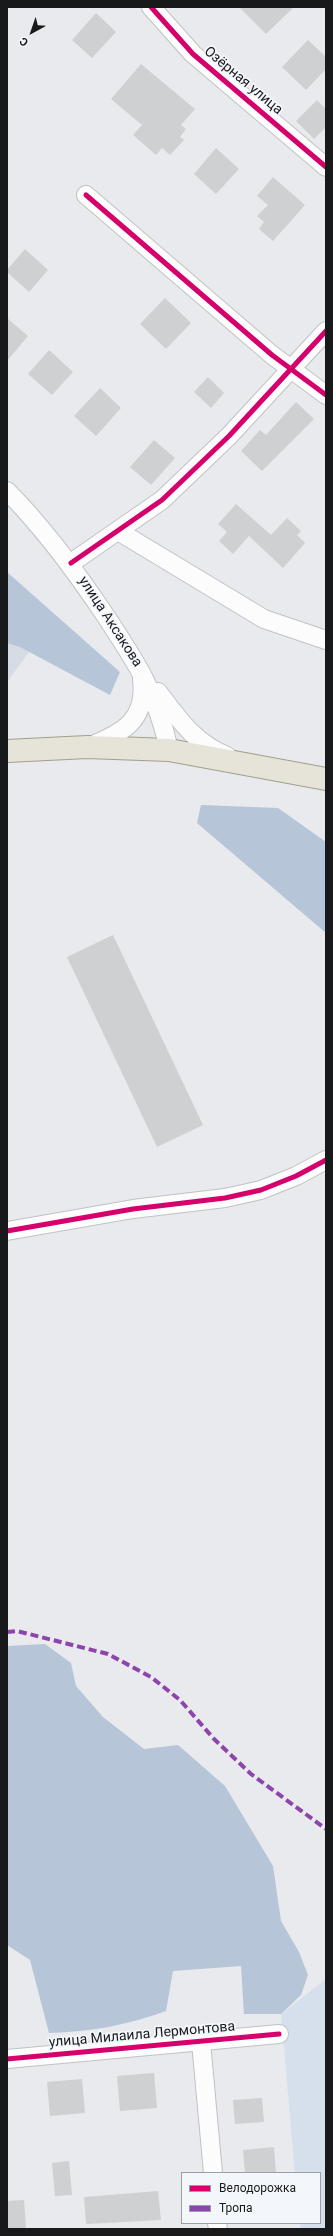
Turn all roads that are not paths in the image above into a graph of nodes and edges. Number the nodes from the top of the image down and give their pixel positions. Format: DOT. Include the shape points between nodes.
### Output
graph roads {
  1 [pos="151,7"];
  2 [pos="326,167"];
  3 [pos="86,195"];
  4 [pos="326,331"];
  5 [pos="290,369"];
  6 [pos="326,395"];
  7 [pos="7,491"];
  8 [pos="118,530"];
  9 [pos="71,563"];
  10 [pos="326,640"];
  11 [pos="141,668"];
  12 [pos="87,747"];
  13 [pos="169,750"];
  14 [pos="7,751"];
  15 [pos="248,763"];
  16 [pos="326,779"];
  17 [pos="326,1160"];
  18 [pos="7,1231"];
  19 [pos="278,2034"];
  20 [pos="201,2042"];
  21 [pos="7,2059"];
  22 [pos="213,2172"];
  1 -- 2 [label="street, Озёрная улица" via="193,54"];
  3 -- 5 [label="street"];
  4 -- 5 [label="street"];
  5 -- 6 [label="street"];
  5 -- 8 [label="street" via="229,436 168,494"];
  7 -- 9 [label="street, улица Аксакова"];
  8 -- 9 [label="street"];
  8 -- 10 [label="street" via="264,619"];
  9 -- 11 [label="street, улица Аксакова"];
  11 -- 12 [label="street" via="142,706 135,719 109,739"];
  11 -- 13 [label="street, улица Аксакова" via="158,706"];
  11 -- 15 [label="street" via="194,737 212,750"];
  12 -- 13 [label="main road"];
  12 -- 14 [label="main road"];
  13 -- 15 [label="main road"];
  15 -- 16 [label="main road"];
  17 -- 18 [label="street" via="261,1190 225,1198 133,1209"];
  19 -- 20 [label="street, улица Милаила Лермонтова"];
  20 -- 21 [label="street, улица Милаила Лермонтова"];
  20 -- 22 [label="street"];
}
